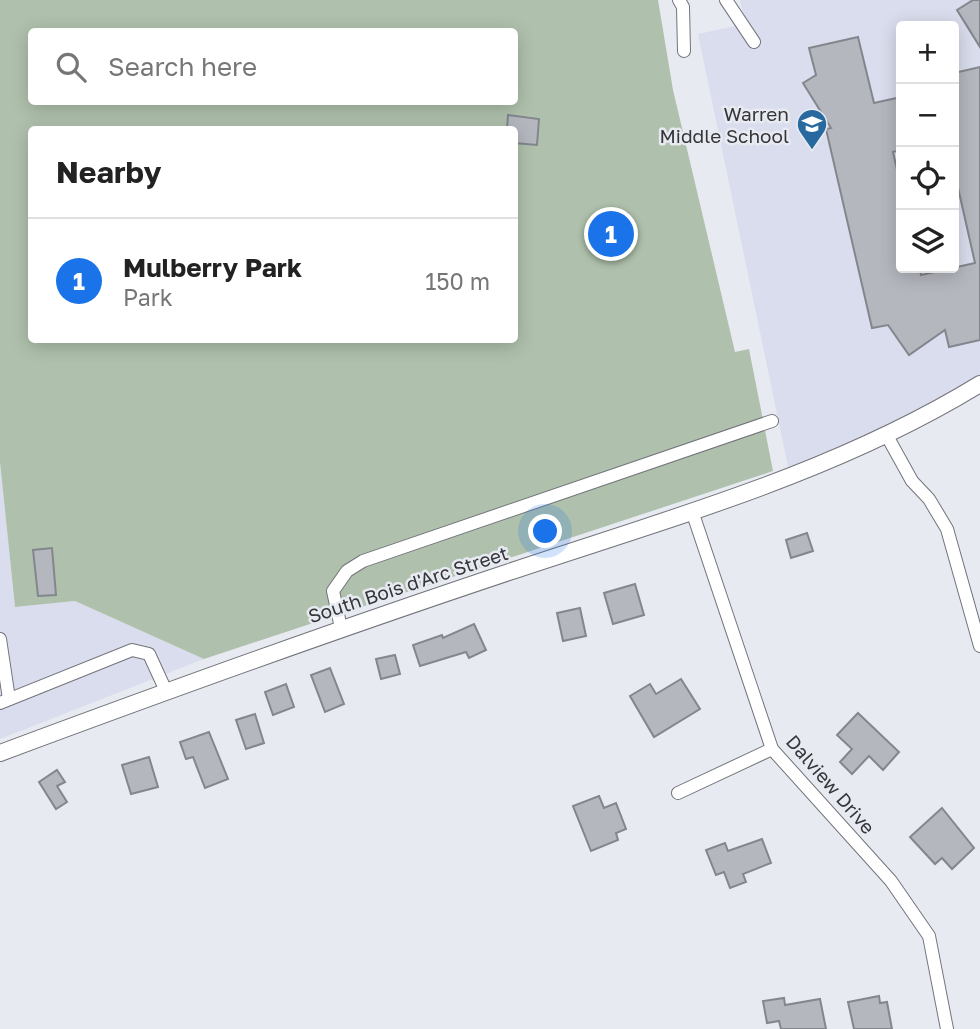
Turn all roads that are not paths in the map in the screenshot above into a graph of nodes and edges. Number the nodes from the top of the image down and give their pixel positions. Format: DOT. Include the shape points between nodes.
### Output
graph roads {
  1 [pos="678,0"];
  2 [pos="726,0"];
  3 [pos="754,42"];
  4 [pos="684,51"];
  5 [pos="980,384"];
  6 [pos="772,421"];
  7 [pos="887,436"];
  8 [pos="692,511"];
  9 [pos="341,628"];
  10 [pos="0,639"];
  11 [pos="980,646"];
  12 [pos="166,691"];
  13 [pos="4,701"];
  14 [pos="772,749"];
  15 [pos="0,753"];
  16 [pos="678,793"];
  17 [pos="947,1029"];
  1 -- 4 [label="street" via="683,7"];
  2 -- 3 [label="street"];
  5 -- 7 [label="main road, South Bois d'Arc Street"];
  6 -- 9 [label="street" via="363,561 347,571 333,591"];
  7 -- 8 [label="main road, South Bois d'Arc Street" via="741,496"];
  7 -- 11 [label="street" via="947,529"];
  8 -- 9 [label="main road, South Bois d'Arc Street"];
  8 -- 14 [label="street, Dalview Drive"];
  9 -- 12 [label="main road, South Bois d'Arc Street"];
  10 -- 13 [label="street"];
  12 -- 13 [label="street" via="149,654 132,650"];
  12 -- 15 [label="main road, South Bois d'Arc Street"];
  14 -- 16 [label="street"];
  14 -- 17 [label="street, Dalview Drive" via="891,881 929,936"];
}
